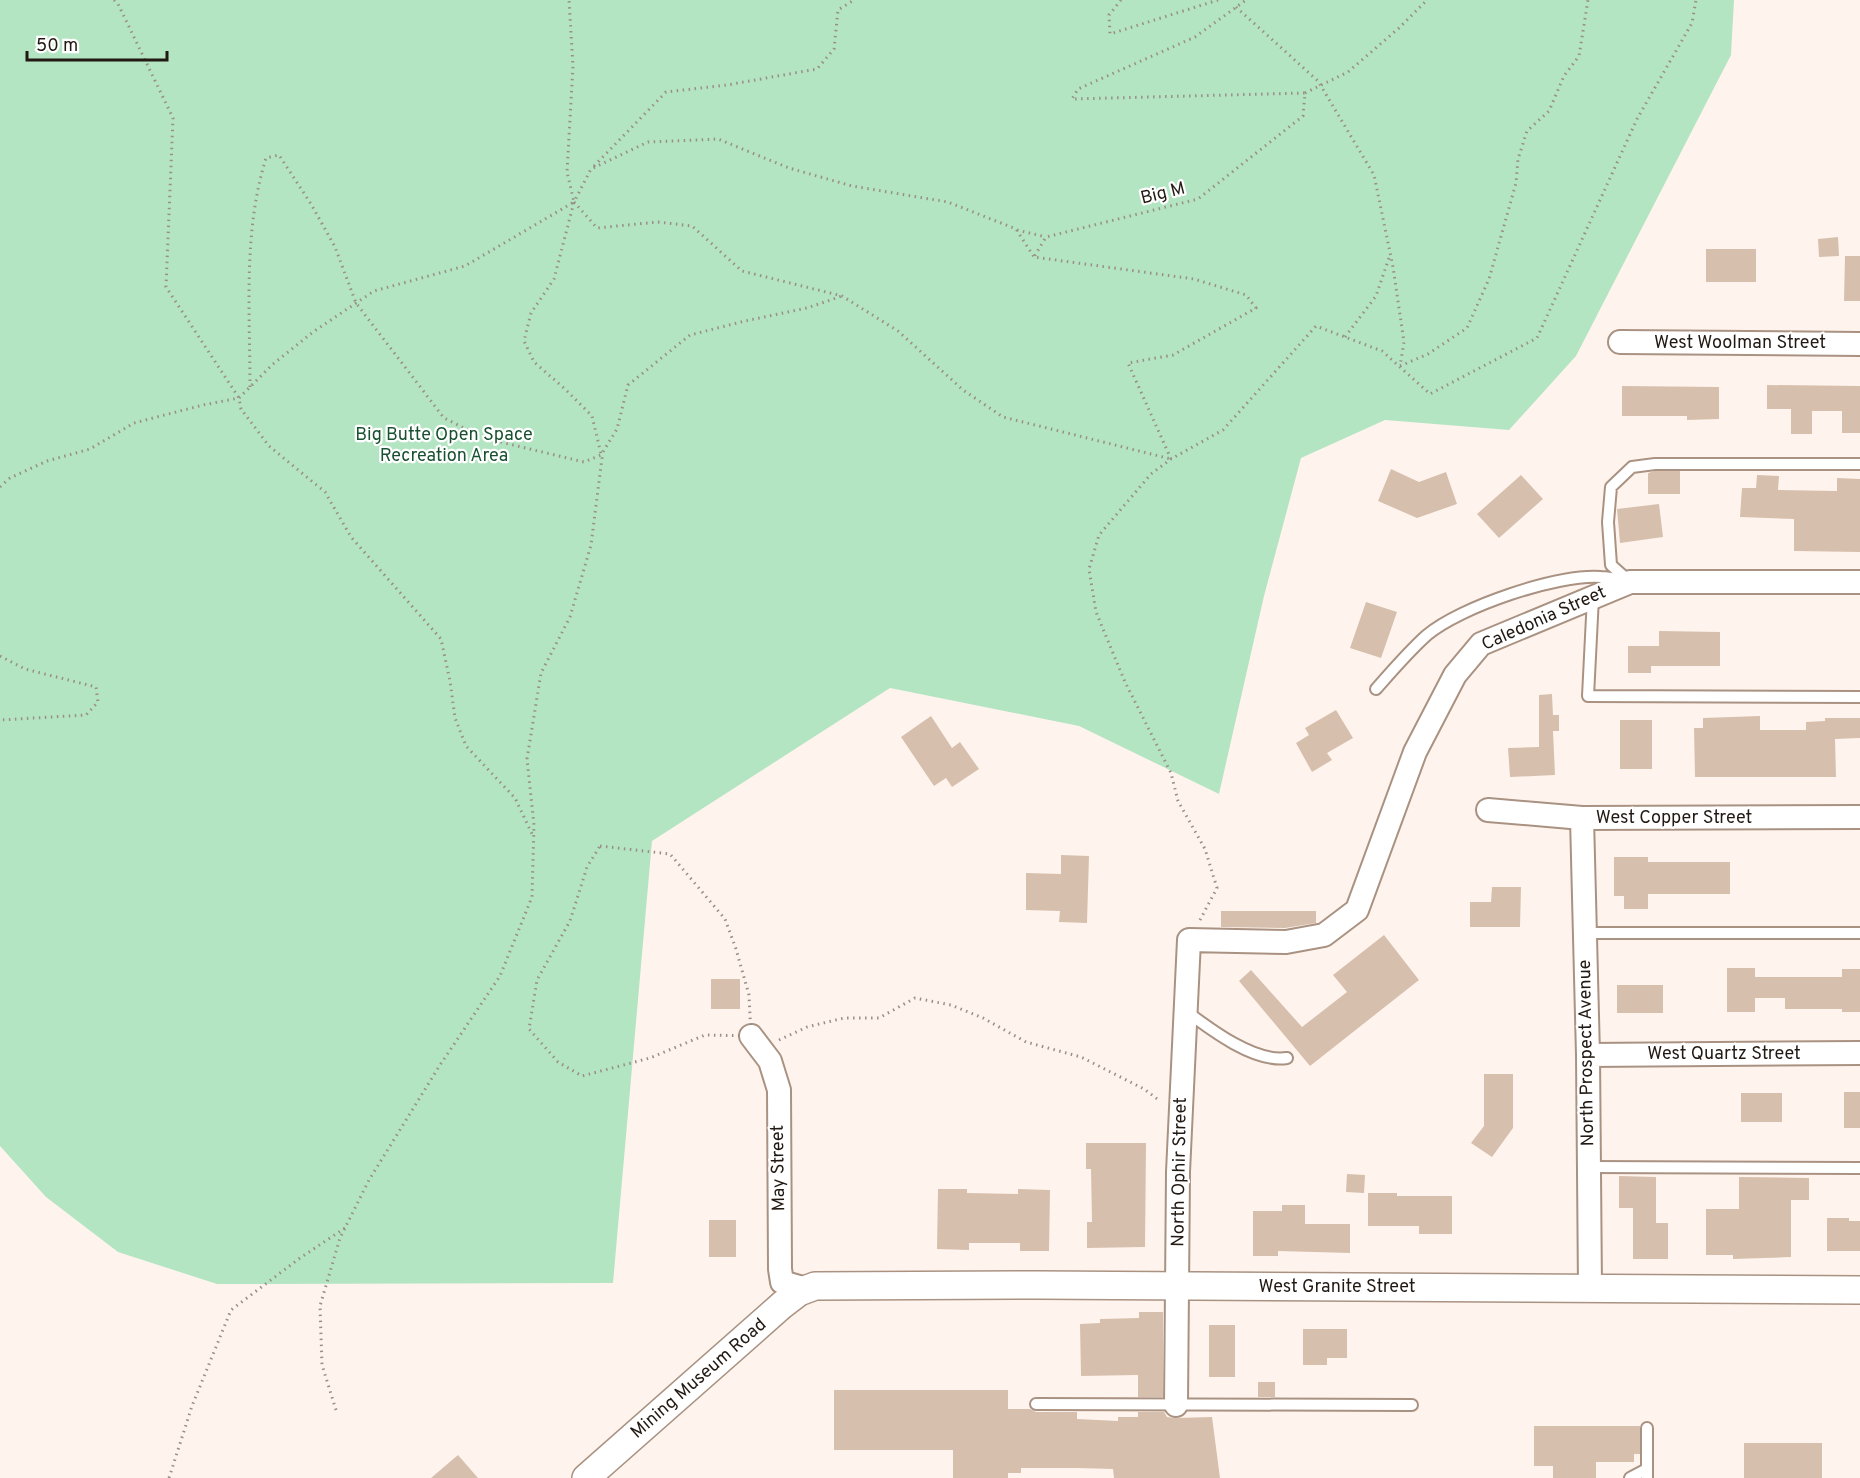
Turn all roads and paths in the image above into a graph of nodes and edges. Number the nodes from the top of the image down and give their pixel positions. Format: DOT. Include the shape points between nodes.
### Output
graph roads {
  1 [pos="114,0"];
  2 [pos="569,0"];
  3 [pos="854,0"];
  4 [pos="1121,0"];
  5 [pos="1218,0"];
  6 [pos="1246,0"];
  7 [pos="1426,0"];
  8 [pos="1588,0"];
  9 [pos="1696,0"];
  10 [pos="1236,7"];
  11 [pos="1320,85"];
  12 [pos="1305,93"];
  13 [pos="591,169"];
  14 [pos="574,202"];
  15 [pos="1016,229"];
  16 [pos="1046,237"];
  17 [pos="1390,255"];
  18 [pos="1034,257"];
  19 [pos="842,296"];
  20 [pos="356,303"];
  21 [pos="1345,336"];
  22 [pos="1620,342"];
  23 [pos="1860,344"];
  24 [pos="1400,366"];
  25 [pos="250,387"];
  26 [pos="239,399"];
  27 [pos="601,455"];
  28 [pos="1171,459"];
  29 [pos="1860,464"];
  30 [pos="0,487"];
  31 [pos="1630,582"];
  32 [pos="1860,582"];
  33 [pos="1593,597"];
  34 [pos="0,656"];
  35 [pos="1376,689"];
  36 [pos="1860,697"];
  37 [pos="0,720"];
  38 [pos="1488,810"];
  39 [pos="1860,817"];
  40 [pos="1582,818"];
  41 [pos="534,838"];
  42 [pos="1585,933"];
  43 [pos="1860,933"];
  44 [pos="1189,940"];
  45 [pos="1185,1011"];
  46 [pos="756,1042"];
  47 [pos="1860,1053"];
  48 [pos="1588,1055"];
  49 [pos="1287,1058"];
  50 [pos="1181,1115"];
  51 [pos="1589,1167"];
  52 [pos="1860,1168"];
  53 [pos="346,1227"];
  54 [pos="1178,1286"];
  55 [pos="811,1288"];
  56 [pos="1590,1288"];
  57 [pos="1860,1290"];
  58 [pos="1036,1404"];
  59 [pos="1176,1405"];
  60 [pos="1412,1405"];
  61 [pos="336,1410"];
  62 [pos="1647,1428"];
  63 [pos="1647,1473"];
  64 [pos="169,1478"];
  65 [pos="586,1478"];
  66 [pos="1630,1478"];
  1 -- 26 [label="path" via="173,118 166,287"];
  2 -- 14 [label="path" via="573,66 567,172"];
  3 -- 13 [label="path" via="838,10 834,49 817,69 666,92"];
  4 -- 5 [label="path" via="1109,15 1110,34"];
  6 -- 10 [label="path"];
  7 -- 11 [label="path" via="1348,72"];
  8 -- 24 [label="path" via="1579,56 1564,76 1549,111 1527,131 1490,279 1467,328 1428,354"];
  9 -- 24 [label="path" via="1692,23 1637,120 1537,338 1430,394"];
  10 -- 11 [label="path"];
  10 -- 12 [label="path" via="1195,37 1078,89 1072,99"];
  11 -- 12 [label="path"];
  11 -- 17 [label="path" via="1374,175"];
  12 -- 16 [label="path, Big M" via="1303,116 1198,199"];
  13 -- 14 [label="path"];
  13 -- 15 [label="path" via="648,142 718,139 789,168 852,186 948,202"];
  14 -- 19 [label="path" via="597,228 658,222 692,226 742,270"];
  14 -- 20 [label="path" via="465,266 374,291"];
  14 -- 27 [label="path" via="554,279 531,314 524,341 534,362 592,416"];
  15 -- 16 [label="path"];
  15 -- 18 [label="path"];
  16 -- 18 [label="path"];
  17 -- 21 [label="path" via="1376,296"];
  17 -- 24 [label="path" via="1404,342"];
  18 -- 28 [label="path" via="1194,279 1246,295 1256,308 1173,355 1128,363"];
  19 -- 27 [label="path" via="807,309 690,335 628,385 617,429"];
  19 -- 28 [label="path" via="898,331 963,390 1003,417"];
  20 -- 25 [label="path" via="313,332"];
  20 -- 25 [label="path" via="335,248 311,204 279,155 266,158 249,254"];
  20 -- 27 [label="path" via="444,418 484,438 584,462"];
  21 -- 24 [label="path" via="1382,351"];
  21 -- 28 [label="path" via="1316,326 1223,430"];
  22 -- 23 [label="street, West Woolman Street"];
  25 -- 26 [label="path"];
  26 -- 30 [label="path" via="134,423 90,449 47,461 10,478"];
  26 -- 41 [label="path" via="241,409 269,446 325,492 351,537 441,639 455,718 466,746 515,798"];
  27 -- 41 [label="path" via="591,544 570,617 540,673 527,759"];
  28 -- 44 [label="path" via="1151,474 1098,535 1089,569 1096,612 1125,682 1171,773 1178,801 1205,849 1217,888"];
  29 -- 31 [label="lane" via="1632,467 1611,487 1608,522 1611,565"];
  31 -- 32 [label="street, Caledonia Street"];
  31 -- 33 [label="street, Caledonia Street"];
  31 -- 35 [label="lane" via="1599,577 1563,581 1508,594 1470,610 1428,634"];
  33 -- 36 [label="lane" via="1588,696"];
  33 -- 44 [label="street, Caledonia Street" via="1481,644 1455,675 1415,752 1357,910 1324,935 1286,942"];
  34 -- 37 [label="path" via="26,669 96,687 98,702 86,715"];
  38 -- 40 [label="street, West Copper Street"];
  39 -- 40 [label="street, West Copper Street"];
  40 -- 42 [label="street, North Prospect Avenue"];
  41 -- 53 [label="path" via="532,897 500,976 369,1180"];
  42 -- 43 [label="lane"];
  42 -- 48 [label="street, North Prospect Avenue"];
  44 -- 45 [label="street, North Ophir Street"];
  45 -- 49 [label="lane" via="1252,1052 1278,1060"];
  45 -- 50 [label="street, North Ophir Street"];
  46 -- 46 [label="path" via="705,1035 650,1058 582,1076 558,1062 529,1029 537,980 570,921 587,867 600,846 670,854 725,918 749,995"];
  46 -- 50 [label="path" via="844,1018 879,1018 915,998 951,1005 1026,1041 1081,1057 1144,1089"];
  46 -- 55 [label="street, May Street" via="770,1061 779,1090 782,1282"];
  47 -- 48 [label="street, West Quartz Street"];
  48 -- 51 [label="street, North Prospect Avenue"];
  50 -- 54 [label="street, North Ophir Street"];
  51 -- 52 [label="lane"];
  51 -- 56 [label="street, North Prospect Avenue"];
  53 -- 61 [label="path" via="320,1306 322,1365"];
  53 -- 64 [label="path" via="231,1310 192,1406"];
  54 -- 55 [label="street, West Granite Street"];
  54 -- 56 [label="street, West Granite Street"];
  54 -- 59 [label="street, North Ophir Street"];
  55 -- 65 [label="street, Mining Museum Road" via="782,1305"];
  56 -- 57 [label="street, West Granite Street"];
  58 -- 59 [label="lane"];
  59 -- 60 [label="lane"];
  62 -- 63 [label="lane"];
  63 -- 66 [label="lane"];
}
